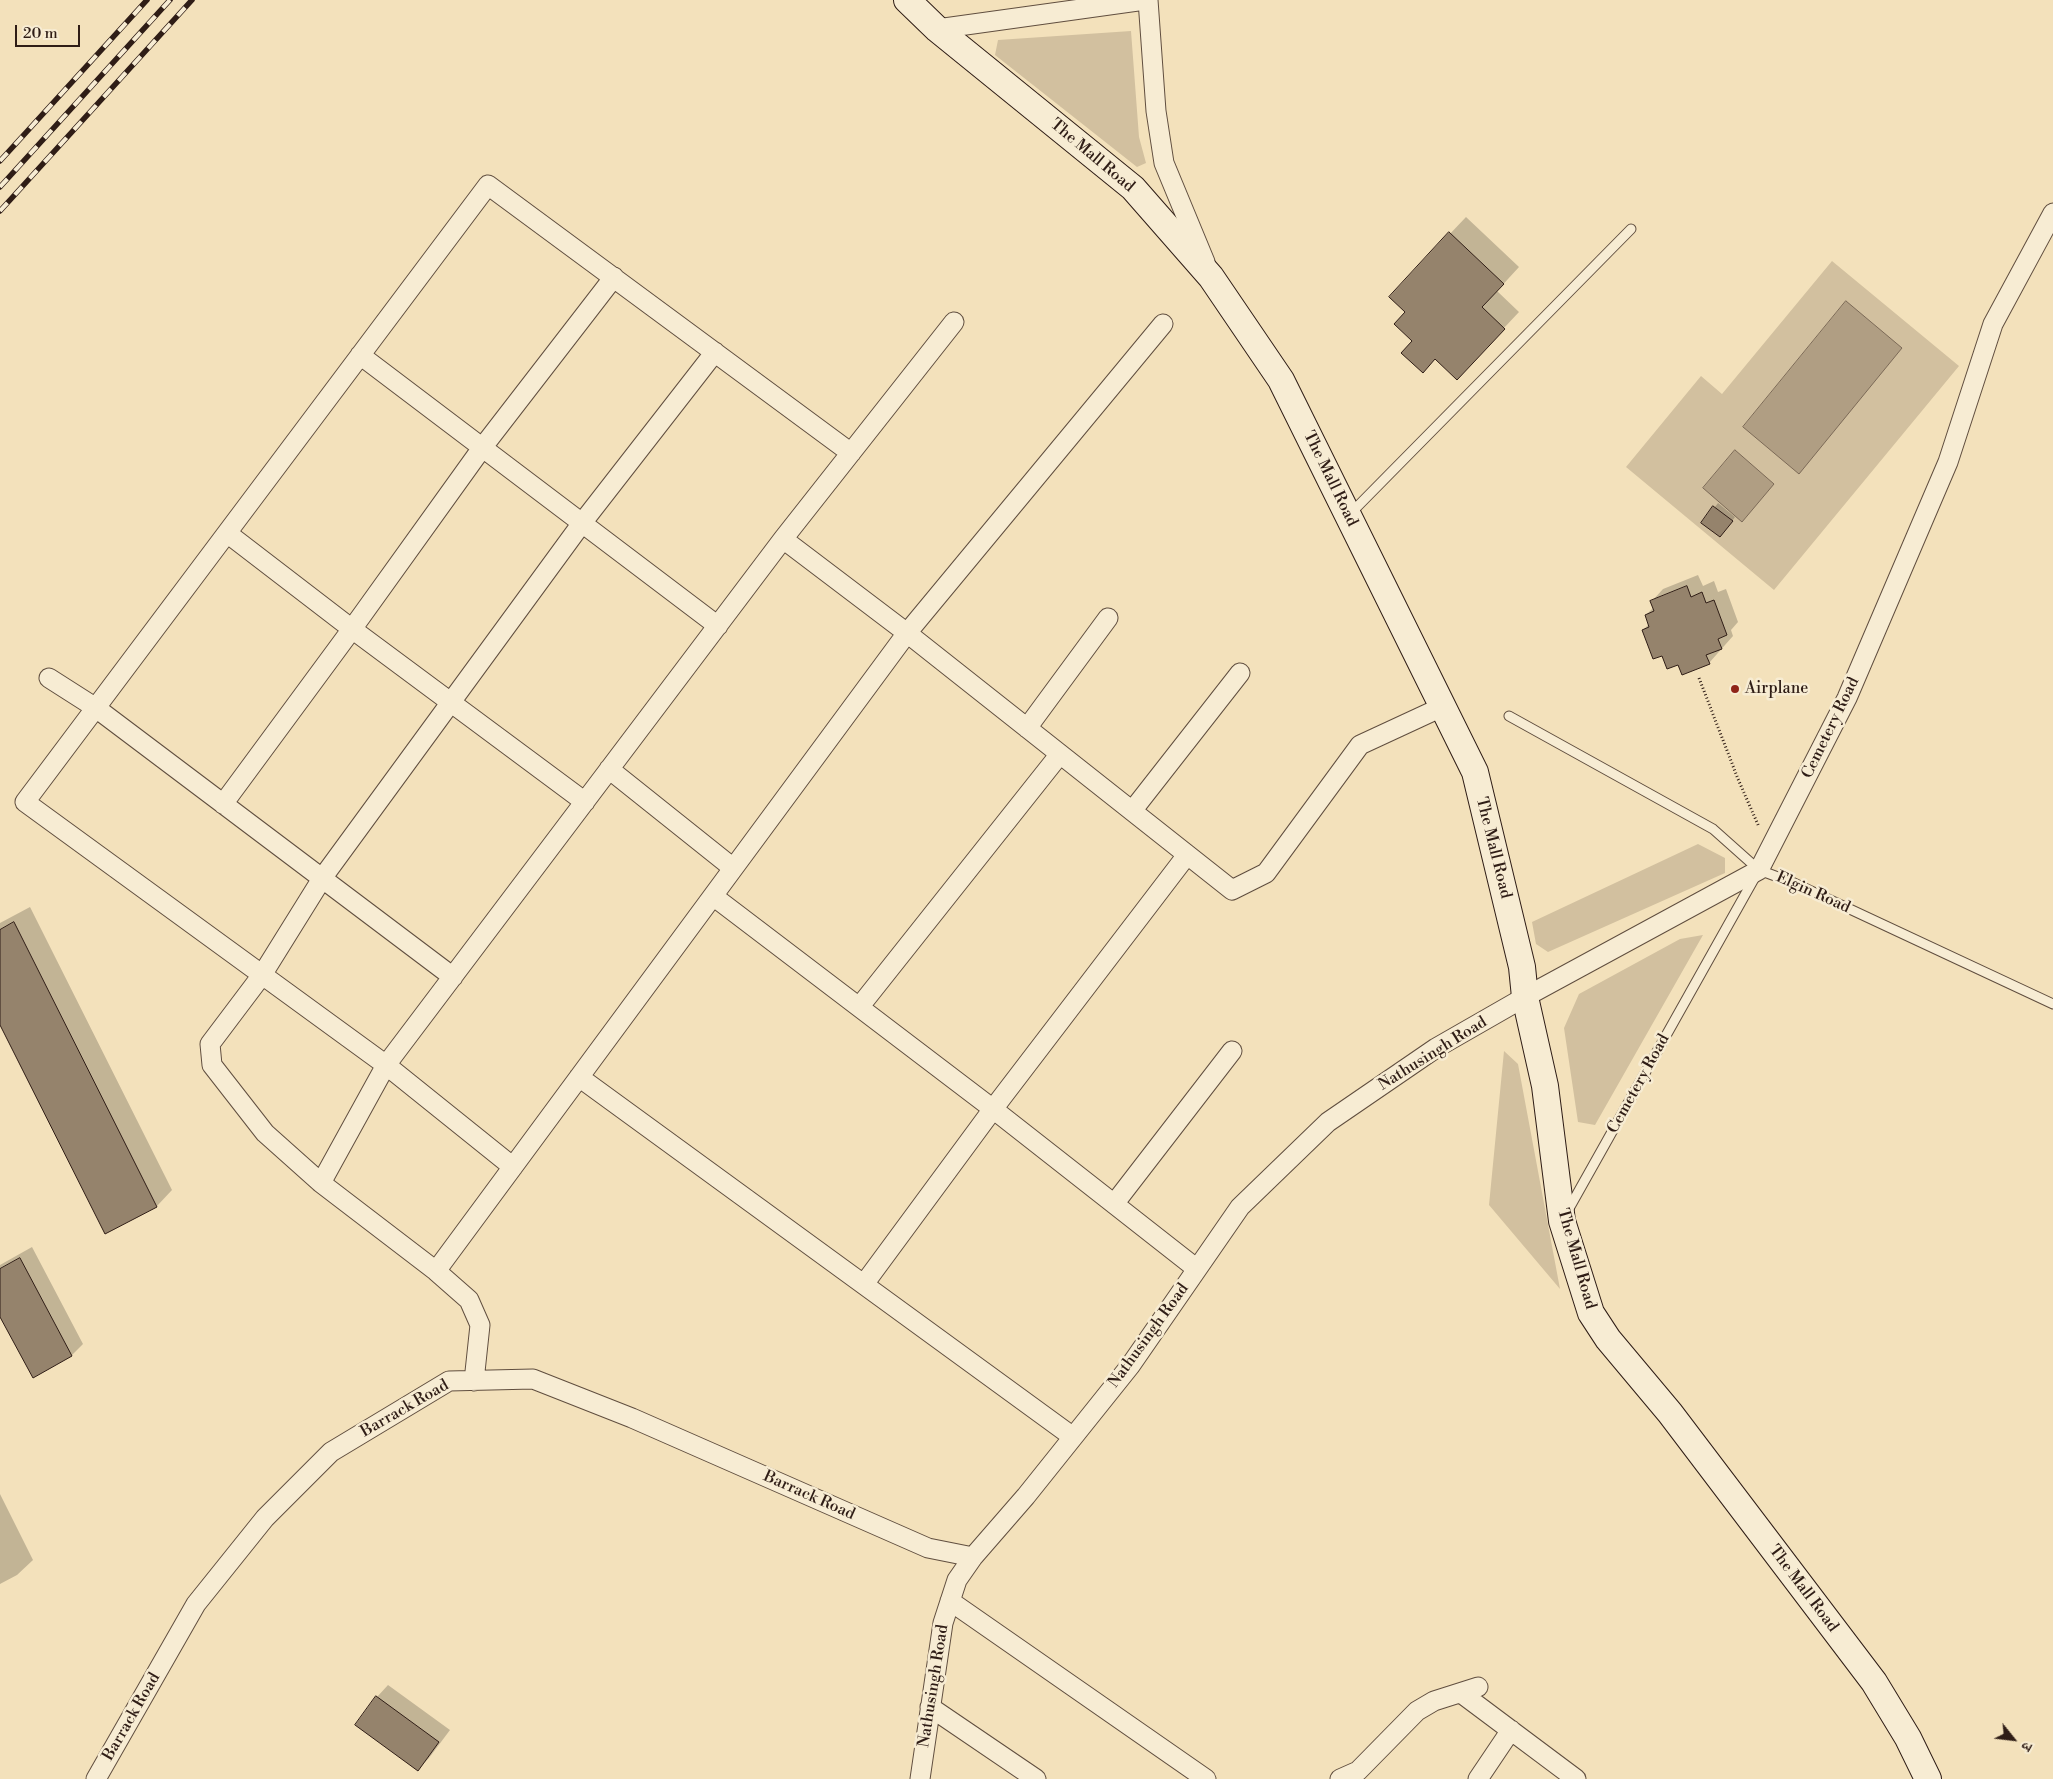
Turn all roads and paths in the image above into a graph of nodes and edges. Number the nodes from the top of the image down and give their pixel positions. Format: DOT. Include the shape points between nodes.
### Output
graph roads {
  1 [pos="907,0"];
  2 [pos="1146,0"];
  3 [pos="937,29"];
  4 [pos="2053,213"];
  5 [pos="1631,229"];
  6 [pos="614,277"];
  7 [pos="1211,277"];
  8 [pos="954,322"];
  9 [pos="1163,324"];
  10 [pos="715,352"];
  11 [pos="360,355"];
  12 [pos="482,448"];
  13 [pos="851,454"];
  14 [pos="1348,516"];
  15 [pos="582,523"];
  16 [pos="226,533"];
  17 [pos="783,539"];
  18 [pos="1108,618"];
  19 [pos="718,626"];
  20 [pos="352,629"];
  21 [pos="907,633"];
  22 [pos="1240,673"];
  23 [pos="50,678"];
  24 [pos="1699,678"];
  25 [pos="451,703"];
  26 [pos="1442,707"];
  27 [pos="96,708"];
  28 [pos="1509,716"];
  29 [pos="1027,728"];
  30 [pos="1060,754"];
  31 [pos="609,769"];
  32 [pos="585,802"];
  33 [pos="223,804"];
  34 [pos="1132,811"];
  35 [pos="1769,850"];
  36 [pos="1187,855"];
  37 [pos="733,868"];
  38 [pos="1759,870"];
  39 [pos="323,877"];
  40 [pos="713,896"];
  41 [pos="262,975"];
  42 [pos="453,977"];
  43 [pos="1525,997"];
  44 [pos="2053,1004"];
  45 [pos="860,1006"];
  46 [pos="1232,1051"];
  47 [pos="386,1066"];
  48 [pos="579,1077"];
  49 [pos="993,1109"];
  50 [pos="513,1167"];
  51 [pos="321,1184"];
  52 [pos="1114,1204"];
  53 [pos="1562,1221"];
  54 [pos="1197,1269"];
  55 [pos="436,1271"];
  56 [pos="864,1284"];
  57 [pos="474,1381"];
  58 [pos="1073,1437"];
  59 [pos="973,1557"];
  60 [pos="950,1600"];
  61 [pos="930,1707"];
  62 [pos="1511,1730"];
  63 [pos="1362,1775"];
  64 [pos="96,1779"];
  65 [pos="920,1779"];
  66 [pos="1036,1779"];
  67 [pos="1206,1779"];
  68 [pos="1340,1779"];
  69 [pos="1478,1779"];
  70 [pos="1576,1779"];
  71 [pos="1928,1779"];
  1 -- 3 [label="street, The Mall Road"];
  2 -- 3 [label="street"];
  2 -- 7 [label="street" via="1164,163"];
  3 -- 7 [label="street, The Mall Road" via="1133,188"];
  4 -- 35 [label="street, Cemetery Road" via="1993,324 1948,462 1847,698"];
  5 -- 14 [label="lane"];
  6 -- 10 [label="street"];
  6 -- 11 [label="street" via="488,185"];
  6 -- 12 [label="street"];
  7 -- 14 [label="street, The Mall Road" via="1281,380"];
  8 -- 13 [label="street"];
  9 -- 21 [label="street"];
  10 -- 13 [label="street"];
  10 -- 15 [label="street"];
  11 -- 12 [label="street"];
  11 -- 16 [label="street"];
  12 -- 15 [label="street"];
  12 -- 20 [label="street"];
  13 -- 17 [label="street"];
  14 -- 26 [label="street, The Mall Road"];
  15 -- 19 [label="street"];
  15 -- 25 [label="street"];
  16 -- 20 [label="street"];
  16 -- 27 [label="street"];
  17 -- 19 [label="street"];
  17 -- 21 [label="street"];
  18 -- 29 [label="street"];
  19 -- 31 [label="street"];
  20 -- 25 [label="street"];
  20 -- 33 [label="street"];
  21 -- 29 [label="street"];
  21 -- 37 [label="street"];
  22 -- 34 [label="street"];
  23 -- 27 [label="street"];
  24 -- 35 [label="path"];
  25 -- 32 [label="street"];
  25 -- 39 [label="street"];
  26 -- 36 [label="street" via="1360,745 1266,872 1232,890"];
  26 -- 43 [label="street, The Mall Road" via="1474,772 1522,967"];
  27 -- 33 [label="street"];
  27 -- 41 [label="street" via="25,802"];
  28 -- 38 [label="lane" via="1713,829"];
  29 -- 30 [label="street"];
  30 -- 34 [label="street"];
  30 -- 45 [label="street"];
  31 -- 32 [label="street"];
  31 -- 37 [label="street"];
  32 -- 42 [label="street"];
  33 -- 39 [label="street"];
  34 -- 36 [label="street"];
  35 -- 38 [label="street, Cemetery Road"];
  36 -- 49 [label="street"];
  37 -- 40 [label="street"];
  38 -- 43 [label="street, Elgin Road"];
  38 -- 44 [label="lane, Elgin Road" via="1794,883"];
  38 -- 53 [label="lane, Cemetery Road"];
  39 -- 41 [label="street"];
  39 -- 42 [label="street"];
  40 -- 45 [label="street"];
  40 -- 48 [label="street"];
  41 -- 47 [label="street"];
  41 -- 51 [label="street" via="210,1044 212,1065 265,1133"];
  42 -- 47 [label="street"];
  43 -- 53 [label="street, The Mall Road" via="1545,1086"];
  43 -- 54 [label="street, Nathusingh Road" via="1436,1048 1328,1122 1240,1207"];
  45 -- 49 [label="street"];
  46 -- 52 [label="street"];
  47 -- 50 [label="street"];
  47 -- 51 [label="street"];
  48 -- 50 [label="street"];
  48 -- 56 [label="street"];
  49 -- 52 [label="street"];
  49 -- 56 [label="street"];
  50 -- 55 [label="street"];
  51 -- 55 [label="street"];
  52 -- 54 [label="street"];
  53 -- 71 [label="street, The Mall Road" via="1592,1313 1608,1339 1670,1413 1874,1682"];
  54 -- 58 [label="street, Nathusingh Road" via="1130,1366"];
  55 -- 57 [label="street" via="469,1300 480,1325"];
  56 -- 58 [label="street"];
  57 -- 59 [label="street, Barrack Road" via="533,1380 632,1418 928,1548"];
  57 -- 64 [label="street, Barrack Road" via="449,1381 330,1452 265,1518 196,1604"];
  58 -- 59 [label="street, Nathusingh Road"];
  59 -- 60 [label="street, Nathusingh Road" via="957,1580"];
  60 -- 61 [label="street, Nathusingh Road" via="943,1623"];
  60 -- 67 [label="street"];
  61 -- 65 [label="street, Nathusingh Road"];
  61 -- 66 [label="street"];
  62 -- 63 [label="street" via="1469,1690 1434,1701 1417,1711"];
  62 -- 69 [label="street"];
  62 -- 70 [label="street"];
  63 -- 68 [label="street"];
}
